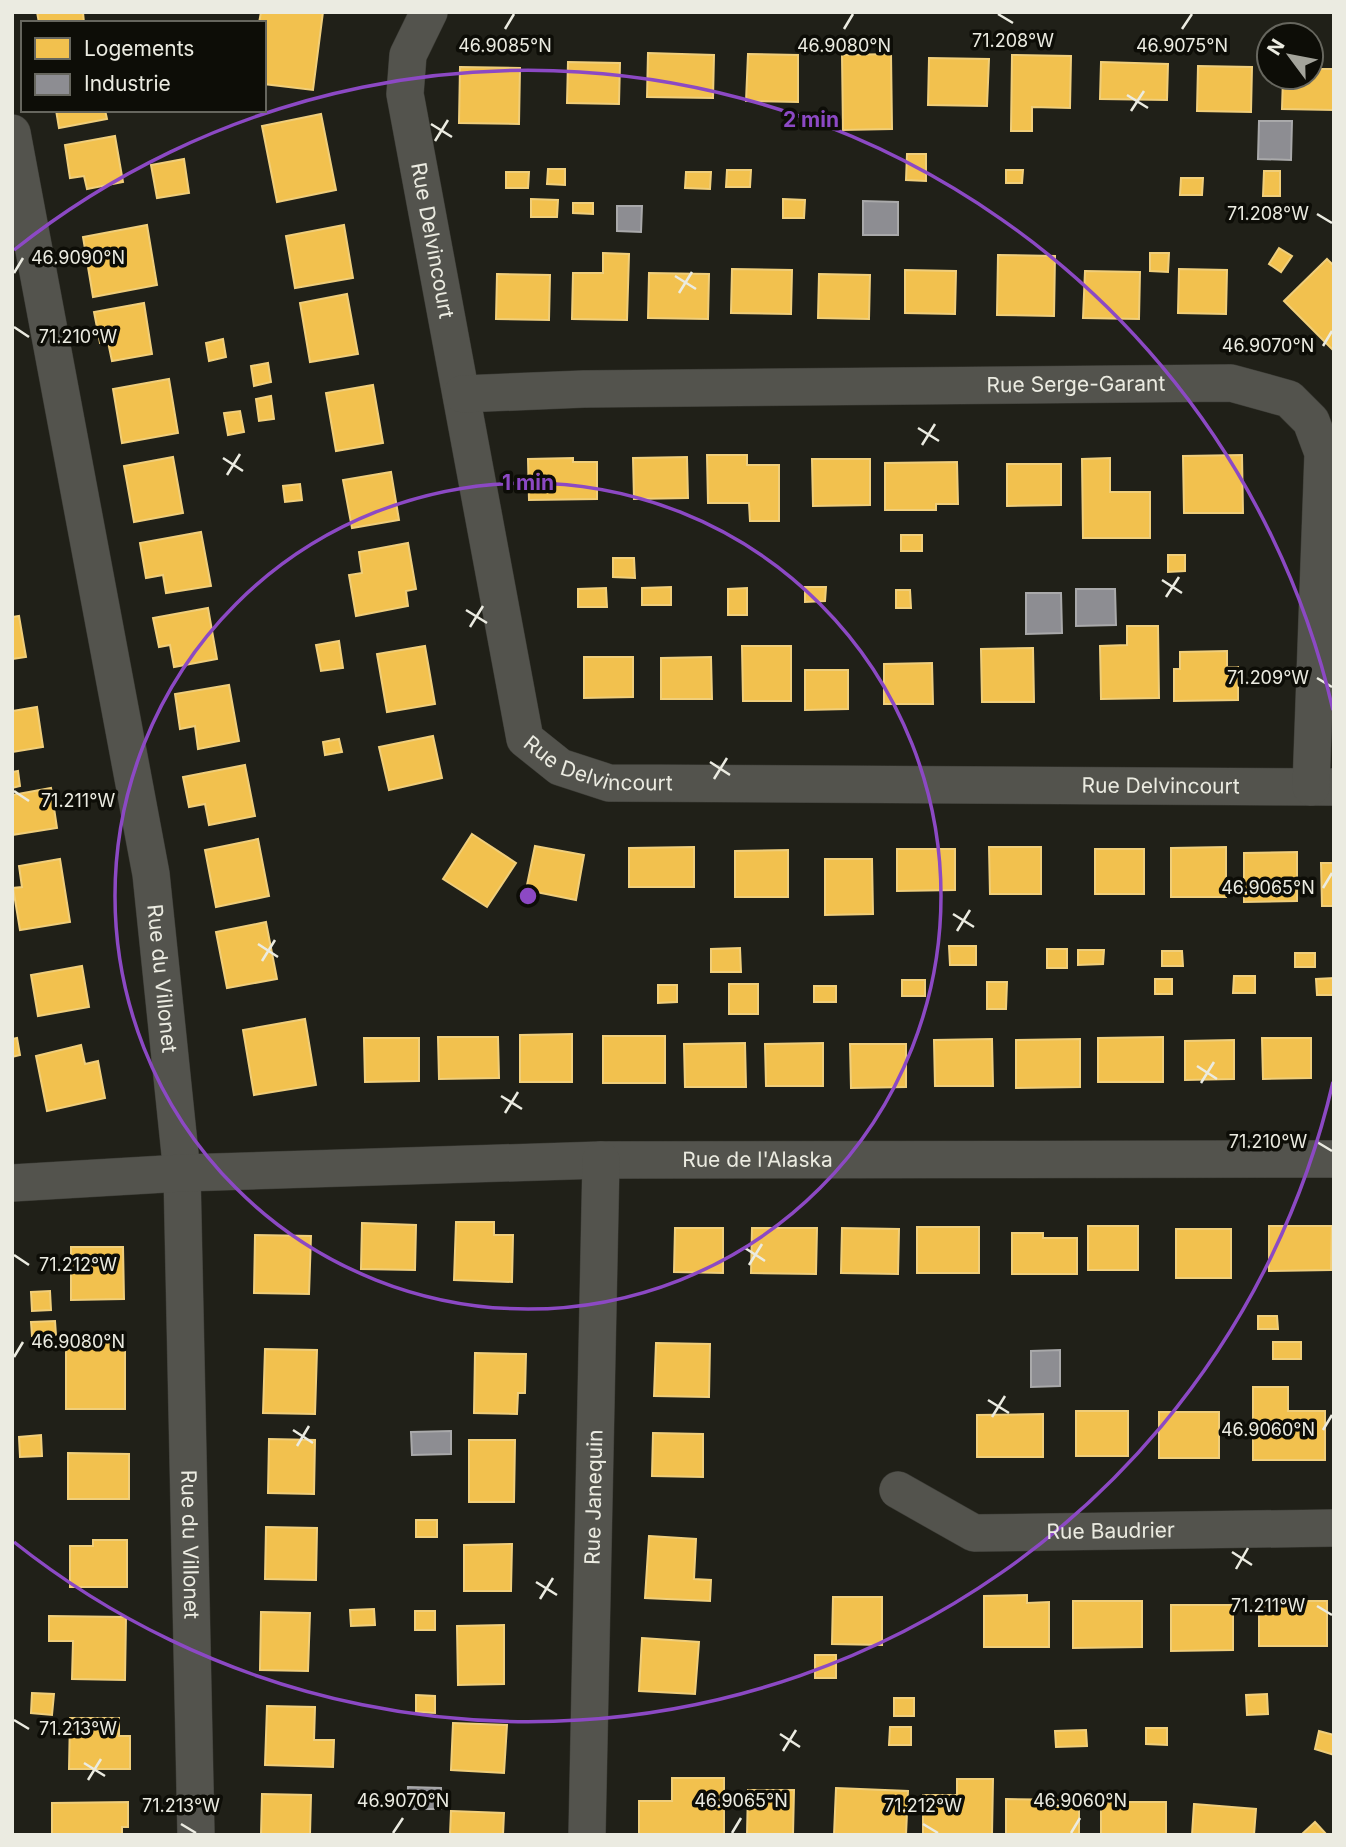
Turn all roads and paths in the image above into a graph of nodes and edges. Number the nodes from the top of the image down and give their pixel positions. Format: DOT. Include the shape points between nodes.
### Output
graph roads {
  1 [pos="429,12"];
  2 [pos="12,133"];
  3 [pos="462,394"];
  4 [pos="1322,787"];
  5 [pos="1334,1159"];
  6 [pos="601,1160"];
  7 [pos="182,1173"];
  8 [pos="12,1183"];
  9 [pos="898,1490"];
  10 [pos="1334,1528"];
  11 [pos="196,1835"];
  12 [pos="587,1835"];
  1 -- 3 [label="street, Rue Delvincourt" via="408,55 405,94"];
  2 -- 7 [label="street, Rue du Villonet" via="151,874"];
  3 -- 4 [label="street, Rue Delvincourt" via="525,739 561,767 610,783"];
  3 -- 4 [label="street, Rue Serge-Garant" via="1231,383 1289,399 1311,421 1323,453"];
  5 -- 6 [label="street, Rue de l'Alaska"];
  6 -- 7 [label="street, Rue de l'Alaska"];
  6 -- 12 [label="street, Rue Janequin"];
  7 -- 8 [label="street, Rue de l'Alaska"];
  7 -- 11 [label="street, Rue du Villonet"];
  9 -- 10 [label="street, Rue Baudrier" via="974,1533"];
}
